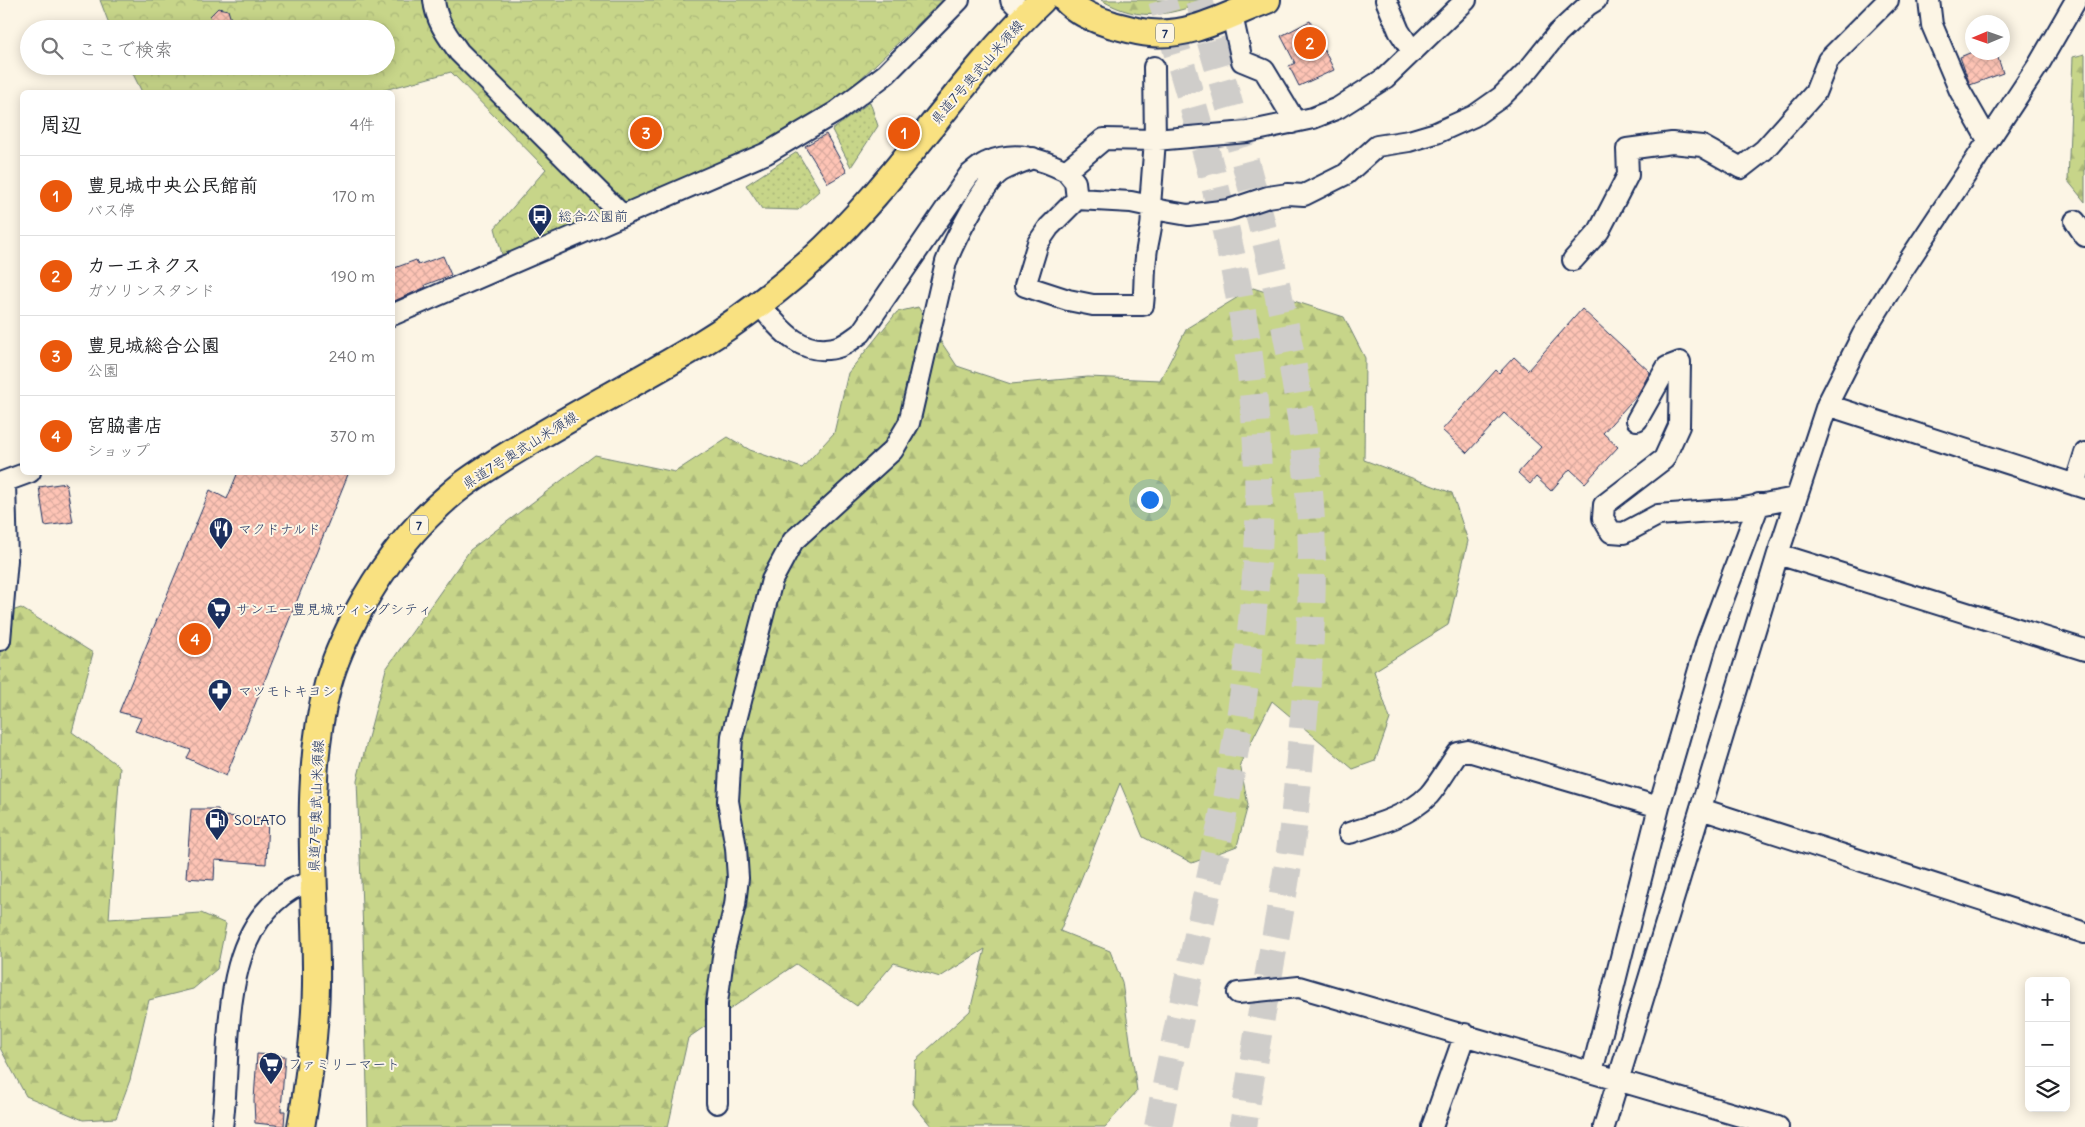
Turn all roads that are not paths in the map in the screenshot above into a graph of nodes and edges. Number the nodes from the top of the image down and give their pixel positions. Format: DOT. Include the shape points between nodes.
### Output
graph roads {
  1 [pos="434,0"];
  2 [pos="959,0"];
  3 [pos="1066,0"];
  4 [pos="1267,0"];
  5 [pos="1386,0"];
  6 [pos="1466,0"];
  7 [pos="1596,0"];
  8 [pos="1888,0"];
  9 [pos="1929,0"];
  10 [pos="2076,0"];
  11 [pos="1026,5"];
  12 [pos="1232,15"];
  13 [pos="1412,51"];
  14 [pos="1154,67"];
  15 [pos="1292,123"];
  16 [pos="1155,140"];
  17 [pos="1988,140"];
  18 [pos="1033,158"];
  19 [pos="1066,171"];
  20 [pos="1077,199"];
  21 [pos="1150,206"];
  22 [pos="622,215"];
  23 [pos="1573,260"];
  24 [pos="760,305"];
  25 [pos="395,314"];
  26 [pos="1827,405"];
  27 [pos="1638,420"];
  28 [pos="2085,452"];
  29 [pos="22,475"];
  30 [pos="2,483"];
  31 [pos="2080,487"];
  32 [pos="1795,498"];
  33 [pos="1759,504"];
  34 [pos="1778,554"];
  35 [pos="0,640"];
  36 [pos="2085,650"];
  37 [pos="1659,808"];
  38 [pos="1701,809"];
  39 [pos="1349,833"];
  40 [pos="313,880"];
  41 [pos="2085,933"];
  42 [pos="1238,994"];
  43 [pos="1464,1034"];
  44 [pos="1592,1072"];
  45 [pos="1618,1079"];
  46 [pos="717,1103"];
  47 [pos="222,1127"];
  48 [pos="301,1127"];
  49 [pos="1432,1127"];
  50 [pos="1604,1127"];
  51 [pos="1778,1127"];
  1 -- 22 [label="street" via="442,29 459,52"];
  2 -- 22 [label="street" via="886,74 836,112 767,152"];
  3 -- 12 [label="main road, 7" via="1088,16 1151,34 1191,29"];
  4 -- 12 [label="main road, 7"];
  5 -- 13 [label="street"];
  6 -- 13 [label="street"];
  7 -- 21 [label="street" via="1558,33 1501,97 1474,116 1436,133 1377,146 1346,174 1304,195 1275,196 1229,210 1188,215"];
  8 -- 23 [label="street" via="1828,60 1815,93 1764,150 1741,168 1702,146 1672,143 1627,149 1628,175 1598,231"];
  9 -- 17 [label="street" via="1932,24 1960,91"];
  10 -- 17 [label="street" via="2039,64"];
  11 -- 24 [label="main road, 県道7号奥武山米須線 / 7" via="868,205"];
  12 -- 15 [label="street" via="1242,61 1264,70 1290,113"];
  13 -- 15 [label="street" via="1385,78 1338,108"];
  14 -- 16 [label="street"];
  15 -- 16 [label="street" via="1247,132"];
  16 -- 19 [label="street" via="1104,139"];
  16 -- 21 [label="street"];
  17 -- 26 [label="street" via="1863,334"];
  18 -- 19 [label="street"];
  18 -- 24 [label="street" via="1017,155 987,162 969,175 861,333 842,346 818,350 798,344"];
  18 -- 46 [label="street" via="999,173 988,185 952,244 909,423 893,450 793,541 772,580 732,736 728,802 738,878 736,905 724,950 717,1003"];
  19 -- 20 [label="street" via="1075,182"];
  20 -- 21 [label="street"];
  20 -- 21 [label="street" via="1038,243 1026,286 1093,305 1143,304 1153,217"];
  22 -- 25 [label="street"];
  24 -- 40 [label="main road, 県道7号奥武山米須線 / 7" via="701,344 482,471 430,513 390,561 354,619 328,682 316,758"];
  26 -- 31 [label="street"];
  26 -- 32 [label="street"];
  27 -- 33 [label="street" via="1667,367 1680,362 1679,426 1664,459 1604,506 1603,518 1611,532 1624,533 1658,515 1738,509"];
  28 -- 31 [label="street"];
  29 -- 30 [label="street"];
  30 -- 35 [label="street" via="7,560"];
  32 -- 33 [label="street"];
  32 -- 34 [label="street"];
  33 -- 37 [label="street" via="1707,642"];
  34 -- 36 [label="street"];
  34 -- 38 [label="street"];
  37 -- 39 [label="street" via="1468,751 1458,753 1428,795 1409,810 1385,822"];
  37 -- 44 [label="street"];
  38 -- 41 [label="street"];
  38 -- 45 [label="street"];
  40 -- 47 [label="street" via="282,897 255,927 244,950 232,1004"];
  40 -- 48 [label="main road, 県道7号奥武山米須線 / 7" via="315,1010"];
  42 -- 43 [label="street" via="1299,987"];
  43 -- 44 [label="street"];
  43 -- 49 [label="street"];
  44 -- 45 [label="street"];
  45 -- 50 [label="street"];
  45 -- 51 [label="street"];
}
